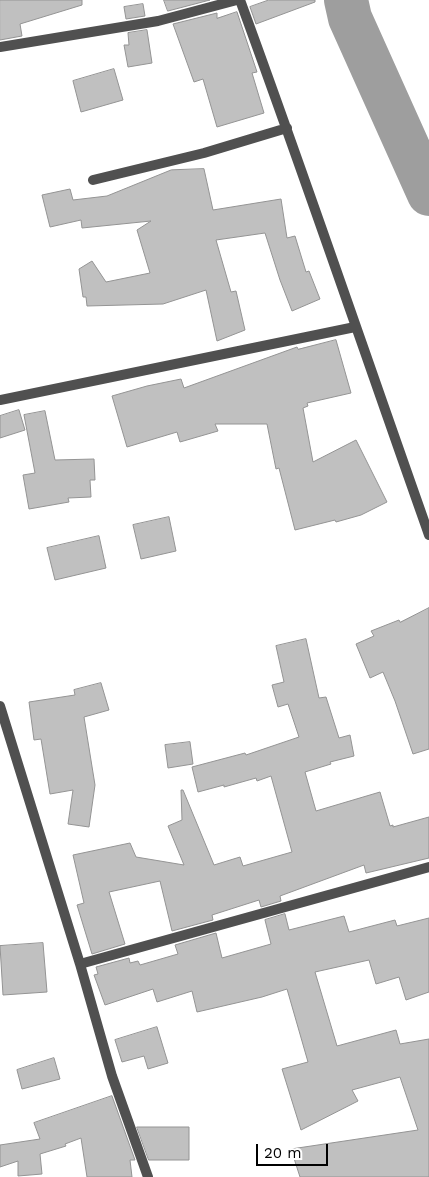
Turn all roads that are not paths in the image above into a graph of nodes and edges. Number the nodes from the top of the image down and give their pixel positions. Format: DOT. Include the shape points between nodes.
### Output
graph roads {
  1 [pos="238,0"];
  2 [pos="0,47"];
  3 [pos="287,128"];
  4 [pos="93,180"];
  5 [pos="355,327"];
  6 [pos="0,400"];
  7 [pos="429,535"];
  8 [pos="0,706"];
  9 [pos="429,867"];
  10 [pos="80,964"];
  11 [pos="148,1177"];
  1 -- 2 [label="street" via="158,21"];
  1 -- 3 [label="street"];
  3 -- 4 [label="street" via="204,153"];
  3 -- 5 [label="street"];
  5 -- 6 [label="street"];
  5 -- 7 [label="street"];
  8 -- 10 [label="street"];
  9 -- 10 [label="street"];
  10 -- 11 [label="street" via="112,1076"];
}
